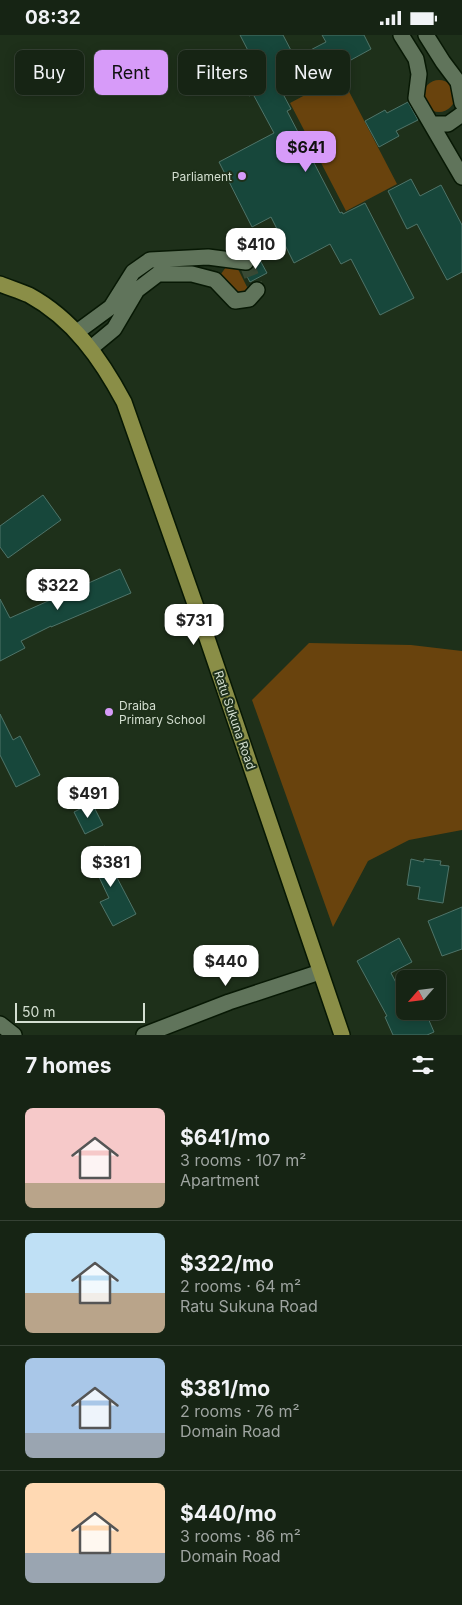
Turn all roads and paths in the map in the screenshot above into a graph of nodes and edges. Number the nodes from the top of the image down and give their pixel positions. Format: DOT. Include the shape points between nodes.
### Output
graph roads {
  1 [pos="401,35"];
  2 [pos="426,35"];
  3 [pos="443,62"];
  4 [pos="419,73"];
  5 [pos="462,103"];
  6 [pos="462,114"];
  7 [pos="432,124"];
  8 [pos="462,177"];
  9 [pos="246,262"];
  10 [pos="0,284"];
  11 [pos="257,290"];
  12 [pos="77,332"];
  13 [pos="91,348"];
  14 [pos="320,972"];
  15 [pos="0,1024"];
  16 [pos="14,1035"];
  17 [pos="144,1035"];
  18 [pos="342,1035"];
  1 -- 4 [label="street" via="416,59"];
  2 -- 3 [label="street"];
  3 -- 4 [label="street"];
  3 -- 5 [label="street" via="458,82"];
  4 -- 7 [label="street" via="416,98"];
  6 -- 7 [label="street" via="448,124"];
  7 -- 8 [label="street"];
  9 -- 12 [label="street" via="208,257 150,260 133,272 111,307"];
  10 -- 12 [label="main road, Ratu Sukuna Road" via="29,295"];
  11 -- 13 [label="street" via="249,299 235,301 215,280 192,274 158,274 137,290 114,329"];
  12 -- 13 [label="main road, Ratu Sukuna Road"];
  13 -- 14 [label="main road, Ratu Sukuna Road" via="108,371 124,402"];
  14 -- 17 [label="street"];
  14 -- 18 [label="main road, Ratu Sukuna Road"];
  15 -- 16 [label="street"];
}
